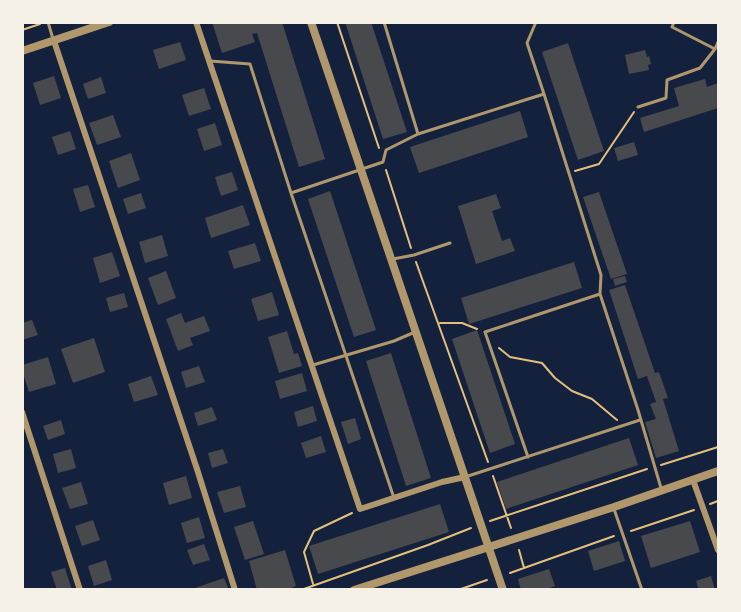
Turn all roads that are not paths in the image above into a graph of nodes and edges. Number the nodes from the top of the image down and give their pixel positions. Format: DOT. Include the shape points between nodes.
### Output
graph roads {
  1 [pos="47,22"];
  2 [pos="109,22"];
  3 [pos="196,22"];
  4 [pos="311,22"];
  5 [pos="384,22"];
  6 [pos="536,22"];
  7 [pos="674,22"];
  8 [pos="54,41"];
  9 [pos="718,42"];
  10 [pos="715,49"];
  11 [pos="22,51"];
  12 [pos="208,61"];
  13 [pos="544,94"];
  14 [pos="638,107"];
  15 [pos="418,134"];
  16 [pos="360,169"];
  17 [pos="291,193"];
  18 [pos="450,243"];
  19 [pos="391,260"];
  20 [pos="600,294"];
  21 [pos="416,332"];
  22 [pos="346,356"];
  23 [pos="312,366"];
  24 [pos="22,412"];
  25 [pos="640,420"];
  26 [pos="528,457"];
  27 [pos="718,471"];
  28 [pos="465,477"];
  29 [pos="693,480"];
  30 [pos="662,490"];
  31 [pos="394,498"];
  32 [pos="614,507"];
  33 [pos="489,546"];
  34 [pos="718,550"];
  35 [pos="364,588"];
  36 [pos="80,590"];
  37 [pos="235,590"];
  38 [pos="354,590"];
  39 [pos="503,590"];
  40 [pos="642,590"];
  1 -- 8 [label="lane"];
  2 -- 8 [label="street"];
  3 -- 12 [label="street"];
  4 -- 16 [label="street"];
  5 -- 15 [label="lane"];
  6 -- 13 [label="lane" via="526,43"];
  7 -- 10 [label="lane" via="672,27"];
  8 -- 11 [label="street"];
  8 -- 37 [label="street"];
  9 -- 10 [label="lane"];
  10 -- 14 [label="lane" via="700,68 667,80 666,98"];
  12 -- 17 [label="lane" via="250,64"];
  12 -- 23 [label="street"];
  13 -- 15 [label="lane"];
  13 -- 20 [label="lane" via="601,275"];
  15 -- 16 [label="lane" via="386,150 383,162"];
  16 -- 17 [label="lane"];
  16 -- 19 [label="street"];
  17 -- 22 [label="lane"];
  18 -- 19 [label="lane"];
  19 -- 21 [label="street"];
  20 -- 25 [label="lane"];
  20 -- 26 [label="lane" via="485,332"];
  21 -- 22 [label="lane"];
  21 -- 28 [label="street"];
  22 -- 23 [label="lane"];
  22 -- 31 [label="lane"];
  23 -- 31 [label="street" via="360,509"];
  24 -- 36 [label="street"];
  25 -- 26 [label="lane"];
  25 -- 30 [label="lane"];
  26 -- 28 [label="lane"];
  27 -- 29 [label="street"];
  28 -- 31 [label="street"];
  28 -- 33 [label="street"];
  29 -- 30 [label="street"];
  29 -- 34 [label="street"];
  30 -- 32 [label="street"];
  32 -- 33 [label="street"];
  32 -- 40 [label="lane"];
  33 -- 35 [label="street"];
  33 -- 39 [label="street"];
  35 -- 38 [label="street"];
}
